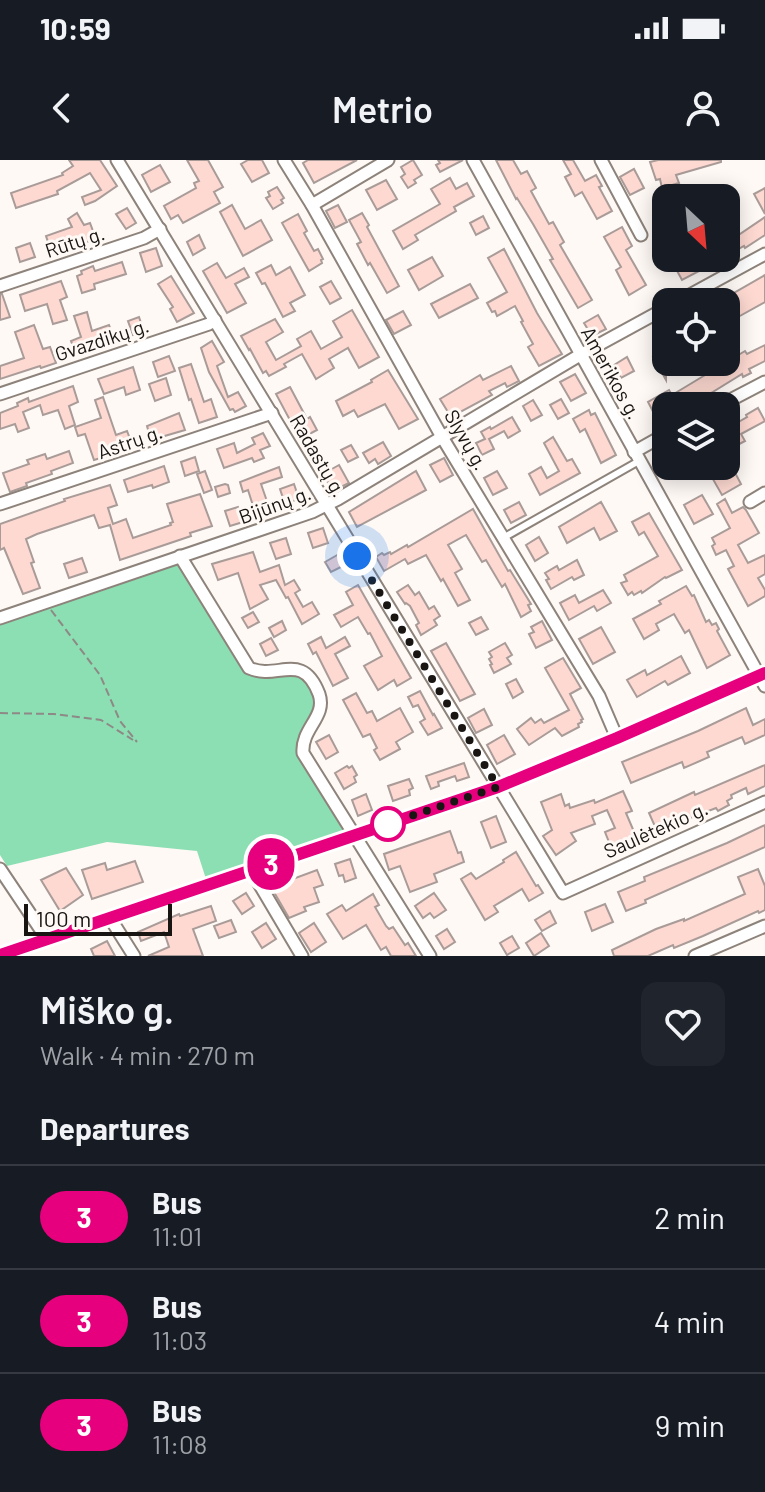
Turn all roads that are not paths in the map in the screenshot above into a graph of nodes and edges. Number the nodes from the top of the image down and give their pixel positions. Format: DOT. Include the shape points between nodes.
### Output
graph roads {
  1 [pos="117,160"];
  2 [pos="284,160"];
  3 [pos="388,160"];
  4 [pos="473,160"];
  5 [pos="601,160"];
  6 [pos="312,205"];
  7 [pos="160,229"];
  8 [pos="641,235"];
  9 [pos="765,254"];
  10 [pos="0,286"];
  11 [pos="703,288"];
  12 [pos="652,316"];
  13 [pos="215,320"];
  14 [pos="580,355"];
  15 [pos="765,382"];
  16 [pos="0,394"];
  17 [pos="740,395"];
  18 [pos="272,413"];
  19 [pos="442,437"];
  20 [pos="652,445"];
  21 [pos="636,457"];
  22 [pos="765,493"];
  23 [pos="750,502"];
  24 [pos="0,504"];
  25 [pos="326,505"];
  26 [pos="503,538"];
  27 [pos="180,556"];
  28 [pos="0,618"];
  29 [pos="763,678"];
  30 [pos="617,738"];
  31 [pos="498,787"];
  32 [pos="765,802"];
  33 [pos="355,835"];
  34 [pos="0,869"];
  35 [pos="251,870"];
  36 [pos="563,893"];
  37 [pos="110,918"];
  38 [pos="765,926"];
  39 [pos="47,939"];
  40 [pos="0,955"];
  41 [pos="134,956"];
  42 [pos="302,956"];
  43 [pos="430,956"];
  44 [pos="695,956"];
  1 -- 7 [label="street, Radastų g."];
  2 -- 6 [label="street, Slyvų g."];
  3 -- 6 [label="street"];
  4 -- 14 [label="street, Amerikos g."];
  5 -- 8 [label="street"];
  6 -- 19 [label="street, Slyvų g."];
  7 -- 10 [label="street, Rūtų g."];
  7 -- 13 [label="street, Radastų g."];
  9 -- 11 [label="street"];
  12 -- 14 [label="street, Bijūnų g."];
  13 -- 16 [label="street, Gvazdikų g."];
  13 -- 18 [label="street, Radastų g."];
  14 -- 19 [label="street, Bijūnų g."];
  14 -- 21 [label="street, Amerikos g."];
  15 -- 17 [label="street"];
  18 -- 24 [label="street, Astrų g."];
  18 -- 25 [label="street, Radastų g."];
  19 -- 25 [label="street, Bijūnų g."];
  19 -- 26 [label="street, Slyvų g."];
  20 -- 21 [label="street"];
  21 -- 26 [label="lane"];
  21 -- 29 [label="street, Amerikos g."];
  22 -- 23 [label="street"];
  25 -- 27 [label="street, Bijūnų g."];
  25 -- 31 [label="street, Radastų g."];
  26 -- 30 [label="street, Slyvų g." via="599,696"];
  27 -- 28 [label="street, Bijūnų g."];
  27 -- 33 [label="street" via="249,668 299,669 314,685 321,705 302,744 303,753"];
  29 -- 30 [label="street"];
  30 -- 31 [label="street"];
  31 -- 33 [label="street"];
  31 -- 36 [label="street, Radastų g."];
  32 -- 36 [label="street, Saulėtekio g."];
  33 -- 35 [label="street"];
  33 -- 43 [label="street"];
  34 -- 39 [label="street"];
  35 -- 37 [label="street"];
  35 -- 42 [label="street"];
  37 -- 39 [label="street"];
  37 -- 41 [label="street"];
  38 -- 44 [label="street"];
  39 -- 40 [label="street"];
}
